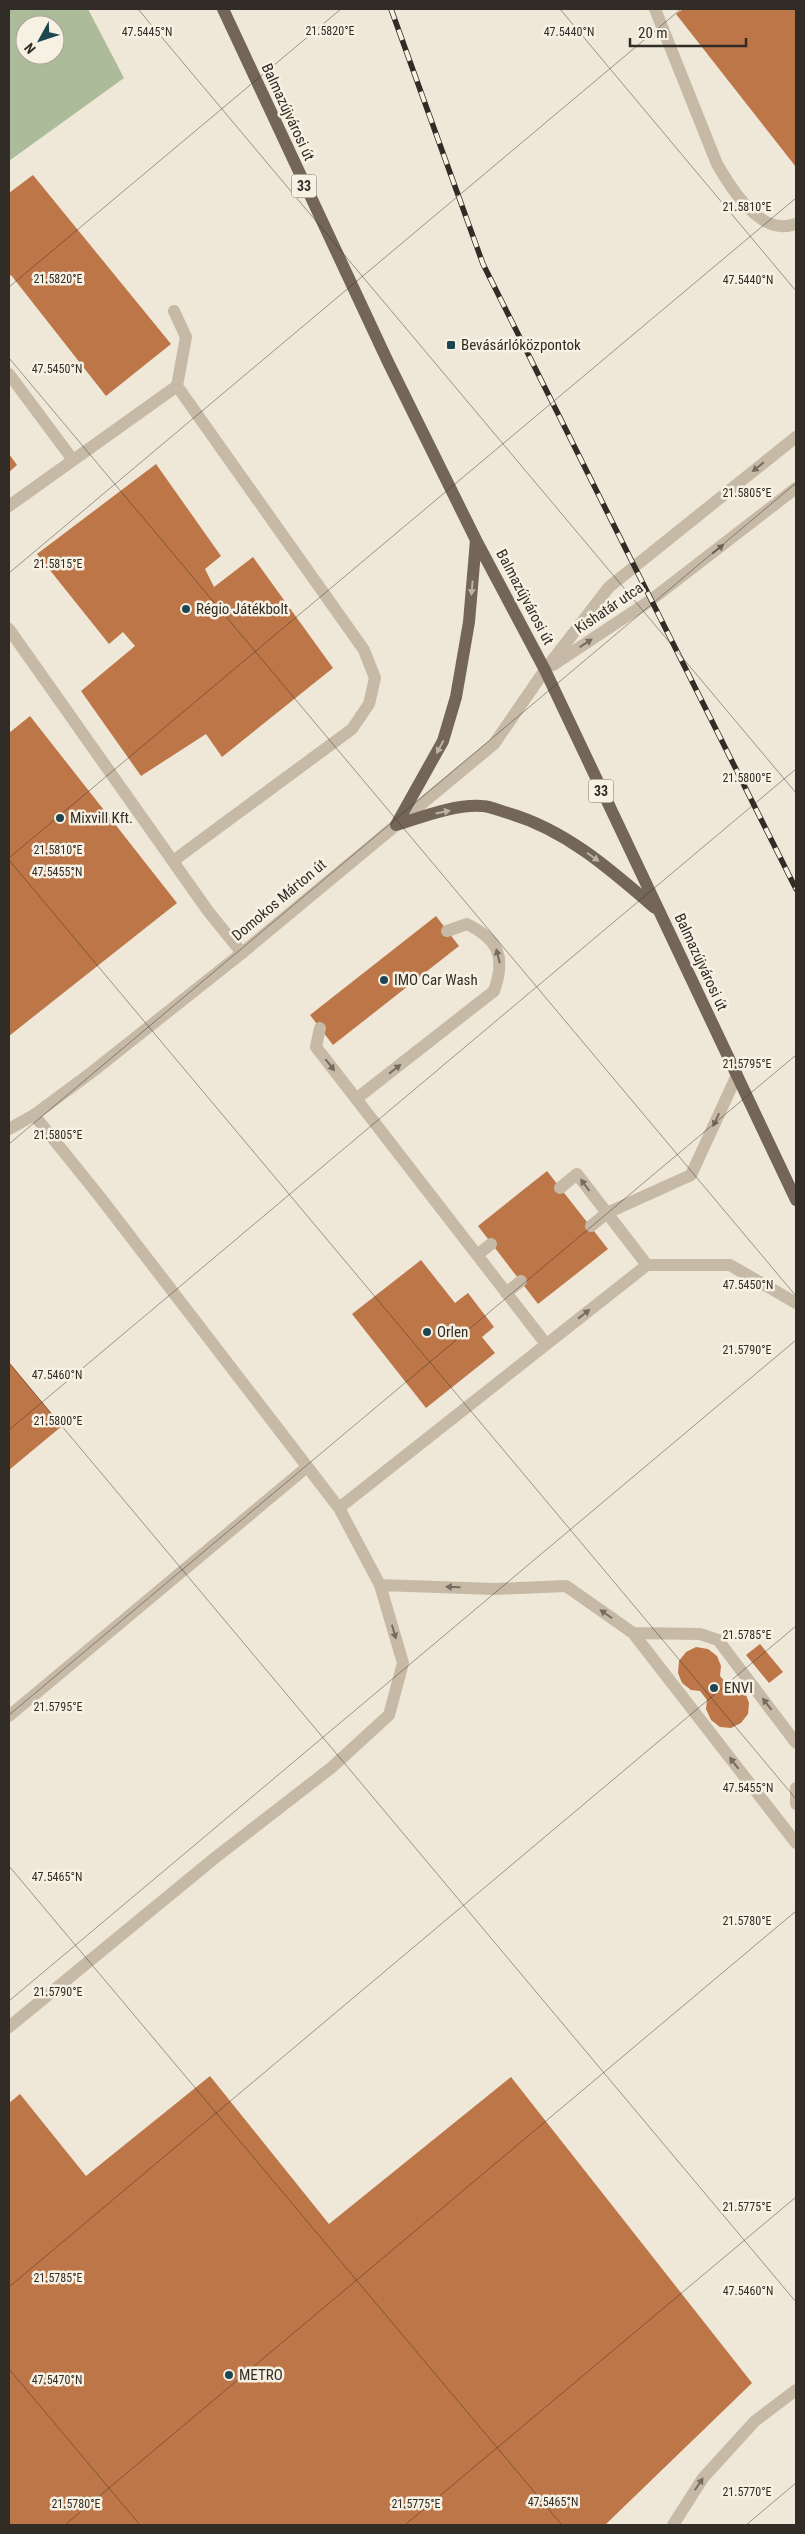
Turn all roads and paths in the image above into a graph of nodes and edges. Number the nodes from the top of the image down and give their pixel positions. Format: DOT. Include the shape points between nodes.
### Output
graph roads {
  1 [pos="223,9"];
  2 [pos="655,9"];
  3 [pos="796,224"];
  4 [pos="174,311"];
  5 [pos="9,374"];
  6 [pos="177,386"];
  7 [pos="796,437"];
  8 [pos="73,460"];
  9 [pos="796,488"];
  10 [pos="9,506"];
  11 [pos="476,540"];
  12 [pos="9,629"];
  13 [pos="545,670"];
  14 [pos="396,825"];
  15 [pos="173,861"];
  16 [pos="659,911"];
  17 [pos="448,931"];
  18 [pos="242,953"];
  19 [pos="320,1028"];
  20 [pos="737,1075"];
  21 [pos="356,1099"];
  22 [pos="34,1115"];
  23 [pos="9,1129"];
  24 [pos="560,1188"];
  25 [pos="796,1200"];
  26 [pos="607,1213"];
  27 [pos="591,1226"];
  28 [pos="491,1244"];
  29 [pos="477,1255"];
  30 [pos="647,1265"];
  31 [pos="521,1281"];
  32 [pos="506,1293"];
  33 [pos="796,1303"];
  34 [pos="546,1344"];
  35 [pos="306,1467"];
  36 [pos="338,1508"];
  37 [pos="380,1585"];
  38 [pos="633,1633"];
  39 [pos="9,1716"];
  40 [pos="796,1743"];
  41 [pos="796,1788"];
  42 [pos="796,1804"];
  43 [pos="796,1843"];
  44 [pos="9,2027"];
  45 [pos="796,2390"];
  46 [pos="673,2525"];
  1 -- 11 [label="main road, Balmazújvárosi út / 33" via="329,239"];
  2 -- 3 [label="street" via="728,184 743,202 770,224"];
  4 -- 6 [label="street" via="186,337"];
  5 -- 8 [label="street"];
  6 -- 8 [label="street"];
  6 -- 15 [label="street" via="364,650 375,678 368,704 352,729"];
  7 -- 13 [label="street, Kishatár utca, one-way" via="609,587"];
  8 -- 10 [label="street"];
  13 -- 9 [label="street, Kishatár utca, one-way" via="651,600"];
  11 -- 13 [label="main road, Balmazújvárosi út / 33"];
  11 -- 14 [label="main road, one-way" via="470,622 456,697 443,741"];
  12 -- 15 [label="street"];
  13 -- 14 [label="street, Domokos Márton út" via="494,744"];
  13 -- 16 [label="main road, Balmazújvárosi út / 33"];
  14 -- 16 [label="main road, one-way" via="440,812 482,806 518,816 566,838 606,866"];
  14 -- 18 [label="street, Domokos Márton út"];
  15 -- 18 [label="street"];
  16 -- 20 [label="main road, Balmazújvárosi út / 33"];
  21 -- 17 [label="street, one-way" via="494,991 501,972 498,951 485,933 467,924"];
  18 -- 22 [label="street, Domokos Márton út"];
  19 -- 21 [label="street, one-way" via="316,1048"];
  20 -- 25 [label="main road, Balmazújvárosi út / 33"];
  20 -- 26 [label="street, one-way" via="691,1175"];
  21 -- 29 [label="street"];
  22 -- 23 [label="street, Domokos Márton út"];
  22 -- 35 [label="street"];
  26 -- 24 [label="street, one-way" via="578,1174"];
  26 -- 27 [label="street"];
  26 -- 30 [label="street"];
  28 -- 29 [label="street"];
  29 -- 32 [label="street"];
  30 -- 33 [label="street" via="730,1266"];
  34 -- 30 [label="street, one-way"];
  31 -- 32 [label="street"];
  32 -- 34 [label="street"];
  34 -- 36 [label="street"];
  35 -- 36 [label="street"];
  35 -- 39 [label="street"];
  36 -- 37 [label="street"];
  38 -- 37 [label="street, one-way" via="566,1586 494,1589"];
  37 -- 44 [label="street, one-way" via="403,1662 389,1715 331,1768 216,1857"];
  40 -- 38 [label="street, one-way" via="718,1640 700,1634"];
  43 -- 38 [label="street, one-way"];
  41 -- 42 [label="street"];
  46 -- 45 [label="street, one-way" via="702,2478 755,2421"];
}
